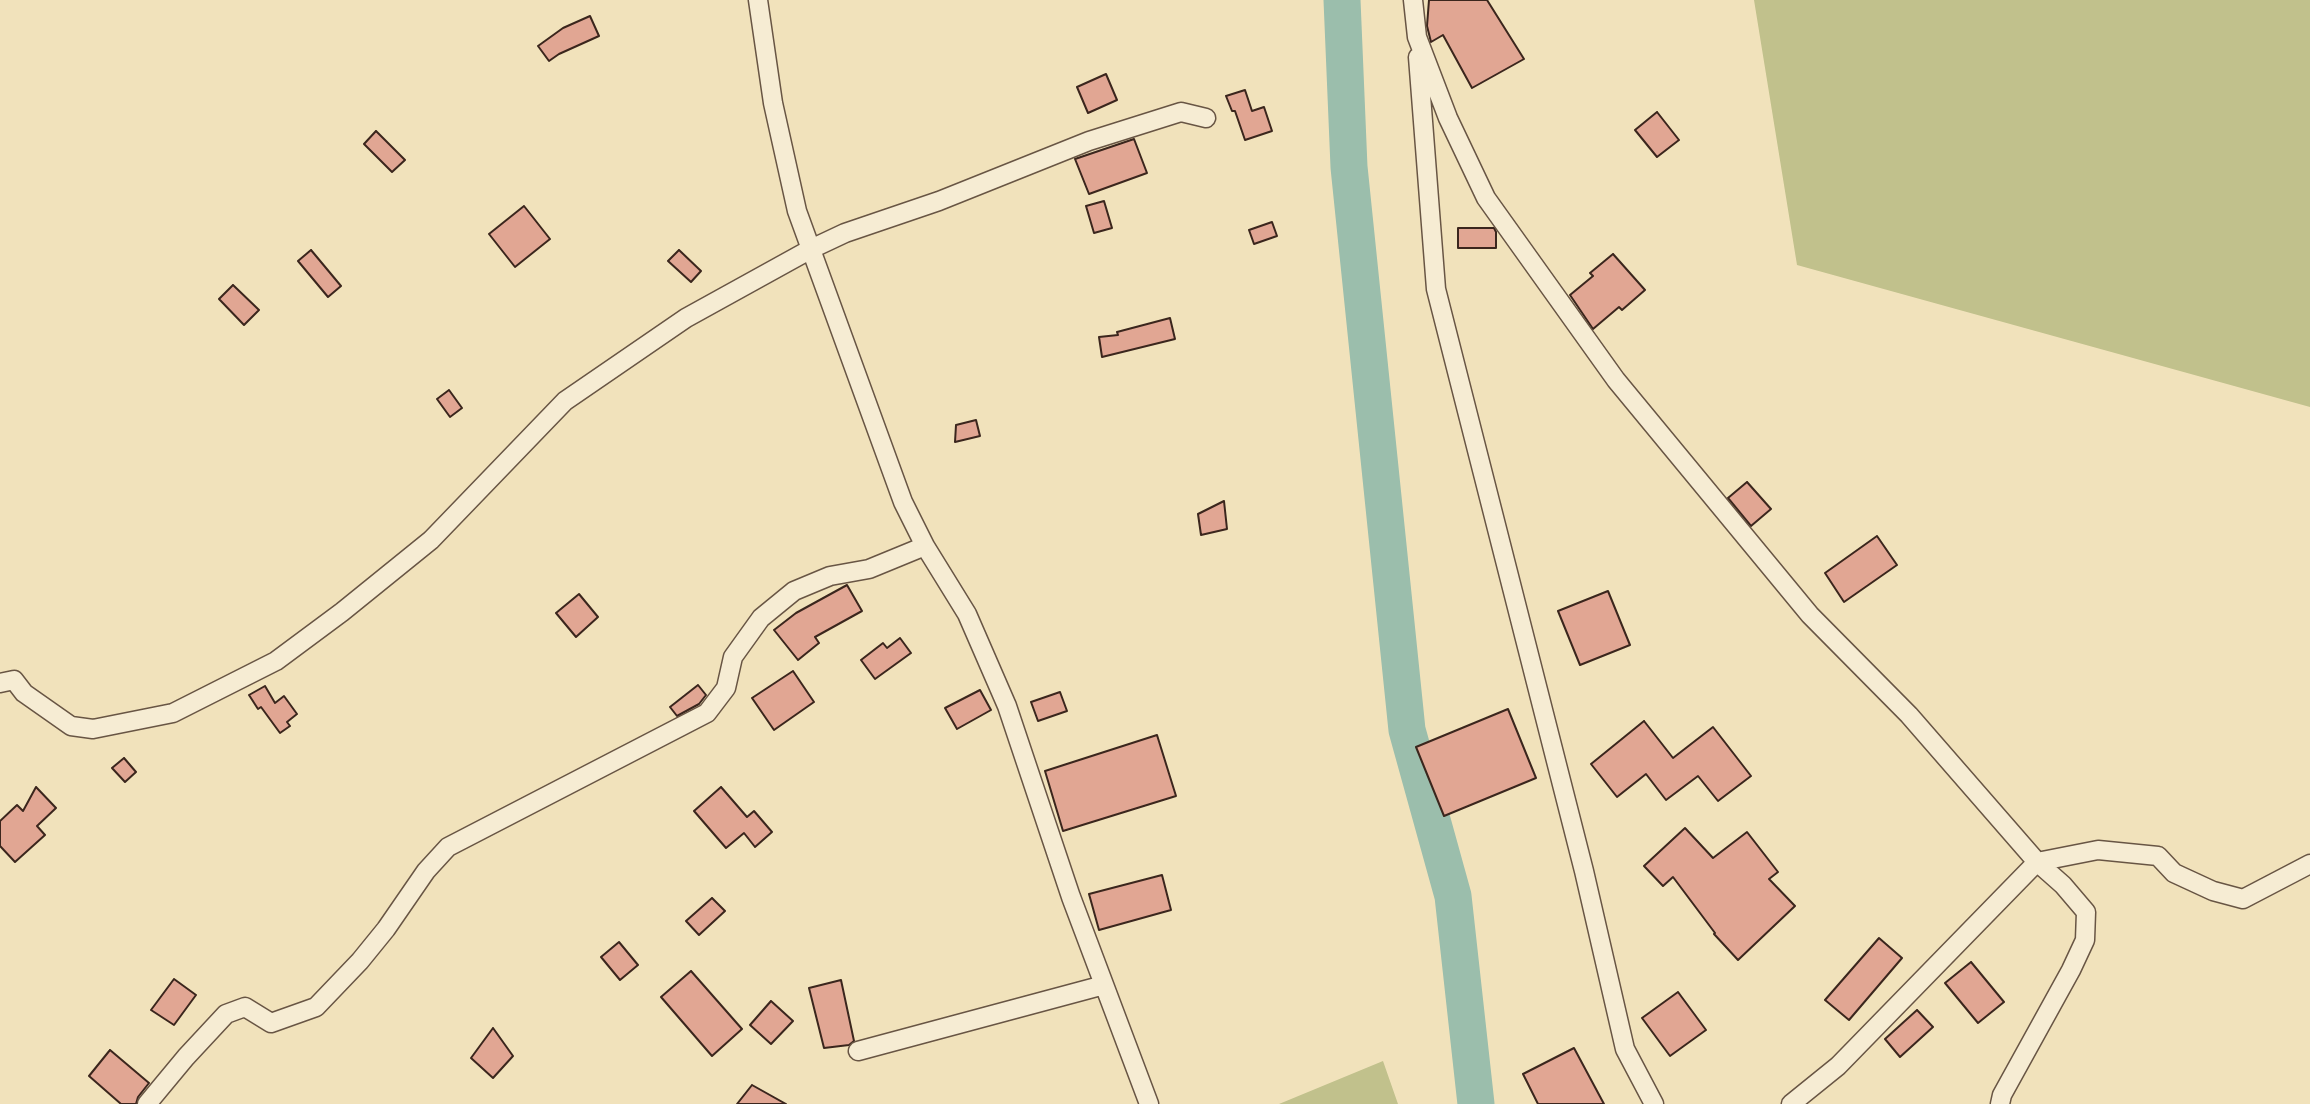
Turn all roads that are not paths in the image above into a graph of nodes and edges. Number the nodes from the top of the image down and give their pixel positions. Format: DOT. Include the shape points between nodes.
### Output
graph roads {
  1 [pos="758,0"];
  2 [pos="1413,0"];
  3 [pos="1417,37"];
  4 [pos="1206,118"];
  5 [pos="811,249"];
  6 [pos="925,546"];
  7 [pos="0,683"];
  8 [pos="2037,862"];
  9 [pos="2310,864"];
  10 [pos="1104,985"];
  11 [pos="858,1051"];
  12 [pos="147,1104"];
  13 [pos="1149,1104"];
  14 [pos="1654,1104"];
  15 [pos="1791,1104"];
  16 [pos="2000,1104"];
  1 -- 5 [label="street" via="773,103 797,211"];
  2 -- 3 [label="street"];
  3 -- 8 [label="street" via="1486,198 1616,380 1810,615 1909,715"];
  3 -- 14 [label="street" via="1436,289 1625,1049"];
  4 -- 5 [label="street" via="1181,112 1089,141"];
  5 -- 6 [label="street" via="903,502"];
  5 -- 7 [label="street" via="686,318 565,401 431,540 275,661 173,713 93,729 71,726 24,693 14,680"];
  6 -- 10 [label="street" via="968,614 1007,706"];
  6 -- 12 [label="street" via="869,569 831,576 794,591 761,618 740,647 726,688 707,713 448,848 360,961 316,1007 271,1023 245,1007 226,1014"];
  8 -- 9 [label="street" via="2098,850 2158,856 2174,873 2243,899"];
  8 -- 15 [label="street" via="1839,1066"];
  8 -- 16 [label="street" via="2087,912 2085,940"];
  10 -- 11 [label="street"];
  10 -- 13 [label="street"];
}
